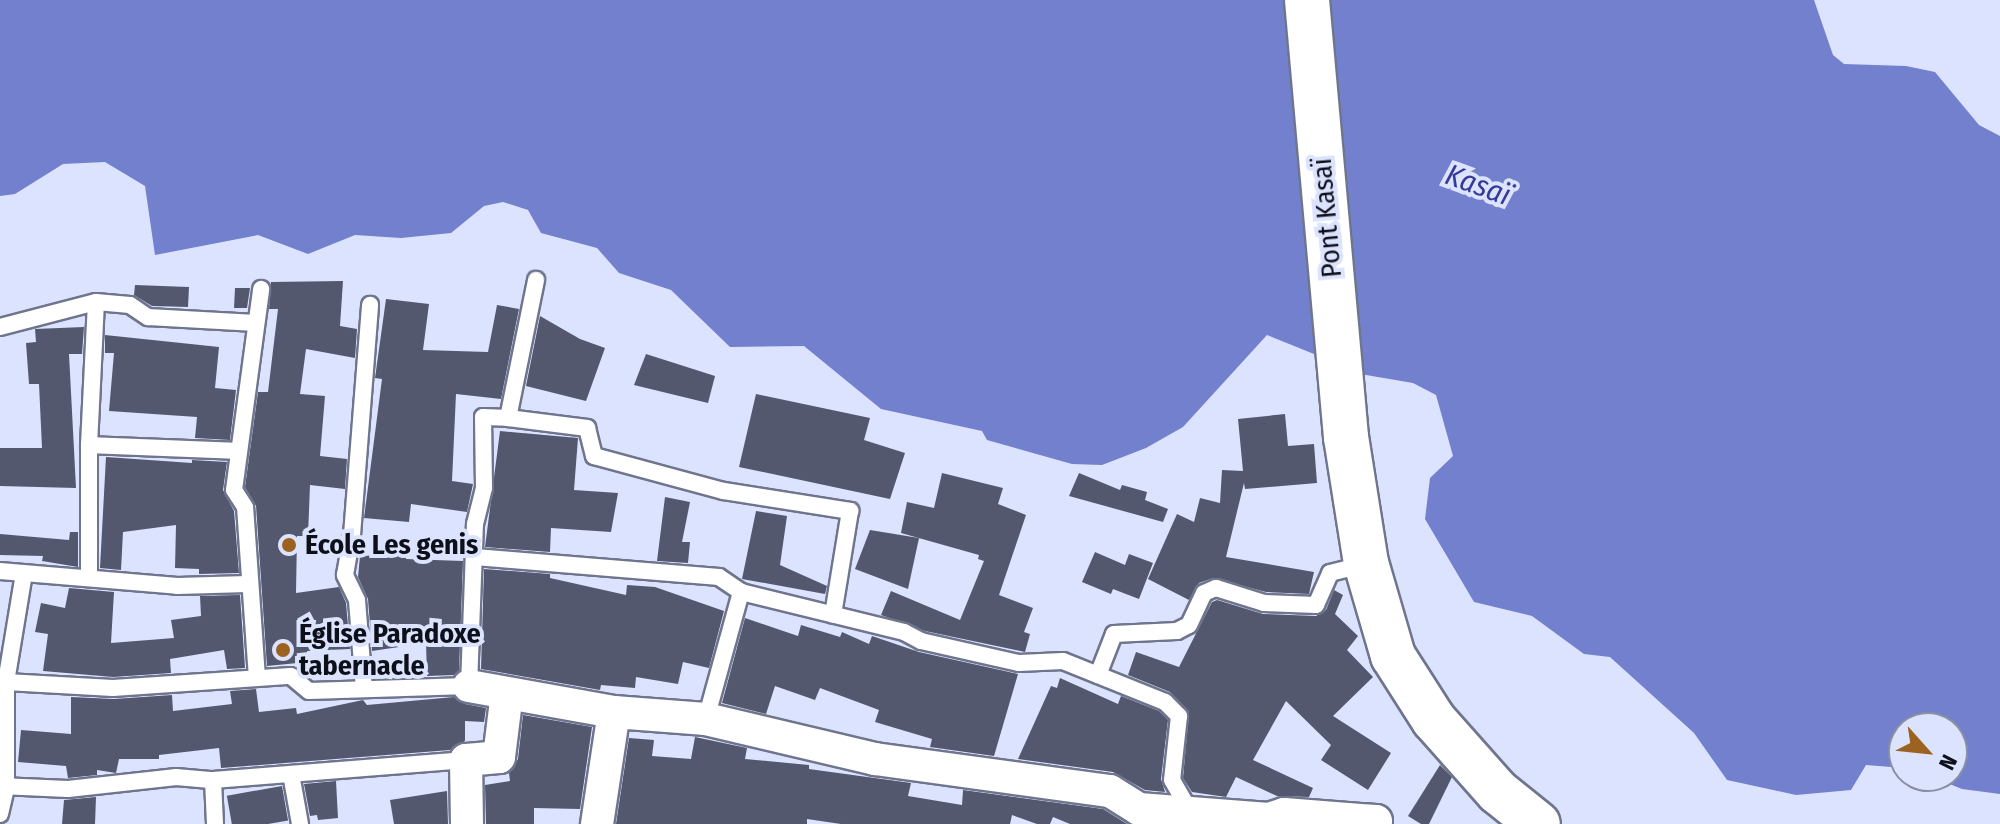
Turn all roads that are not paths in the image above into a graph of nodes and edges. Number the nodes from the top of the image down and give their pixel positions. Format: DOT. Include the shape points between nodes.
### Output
graph roads {
  1 [pos="1307,0"];
  2 [pos="536,280"];
  3 [pos="261,289"];
  4 [pos="96,302"];
  5 [pos="370,305"];
  6 [pos="256,323"];
  7 [pos="0,327"];
  8 [pos="508,418"];
  9 [pos="89,445"];
  10 [pos="239,451"];
  11 [pos="475,557"];
  12 [pos="1366,563"];
  13 [pos="0,571"];
  14 [pos="24,573"];
  15 [pos="89,578"];
  16 [pos="248,584"];
  17 [pos="741,592"];
  18 [pos="833,615"];
  19 [pos="1098,675"];
  20 [pos="257,678"];
  21 [pos="6,682"];
  22 [pos="469,686"];
  23 [pos="364,689"];
  24 [pos="507,693"];
  25 [pos="614,712"];
  26 [pos="706,719"];
  27 [pos="466,760"];
  28 [pos="291,774"];
  29 [pos="213,780"];
  30 [pos="3,786"];
  31 [pos="1191,813"];
  32 [pos="0,814"];
  33 [pos="1269,821"];
  34 [pos="1379,823"];
  35 [pos="215,824"];
  36 [pos="300,824"];
  37 [pos="467,824"];
  38 [pos="597,824"];
  39 [pos="1538,824"];
  1 -- 12 [label="main road, Pont Kasaï" via="1346,437"];
  2 -- 8 [label="lane"];
  3 -- 6 [label="lane"];
  4 -- 6 [label="lane" via="130,305 148,317"];
  4 -- 7 [label="lane"];
  4 -- 9 [label="lane"];
  5 -- 23 [label="lane" via="345,575 357,600"];
  6 -- 10 [label="lane"];
  8 -- 11 [label="lane" via="483,417 484,488 475,524"];
  8 -- 18 [label="lane" via="587,428 594,456 608,460 724,491 850,511"];
  9 -- 10 [label="lane"];
  9 -- 15 [label="lane"];
  10 -- 16 [label="lane" via="234,490 245,507"];
  11 -- 17 [label="lane" via="719,577"];
  11 -- 22 [label="lane"];
  12 -- 19 [label="lane" via="1330,573 1316,605 1264,603 1216,588 1204,593 1189,625 1177,631 1114,634"];
  12 -- 39 [label="main road, Pont Kasaï" via="1393,656 1434,720 1498,792"];
  13 -- 14 [label="lane"];
  14 -- 15 [label="lane"];
  14 -- 21 [label="lane"];
  15 -- 16 [label="lane" via="177,586"];
  16 -- 20 [label="lane"];
  17 -- 18 [label="lane"];
  17 -- 26 [label="lane"];
  18 -- 19 [label="lane" via="1019,663 1063,661"];
  19 -- 31 [label="lane" via="1165,702 1179,716 1172,780"];
  20 -- 21 [label="lane" via="113,688"];
  20 -- 23 [label="lane" via="291,676 309,691"];
  21 -- 30 [label="lane"];
  22 -- 23 [label="lane"];
  22 -- 24 [label="street"];
  24 -- 25 [label="street"];
  24 -- 27 [label="street" via="499,757"];
  25 -- 26 [label="street"];
  25 -- 38 [label="street"];
  26 -- 31 [label="street" via="875,759 1110,791 1139,809"];
  27 -- 28 [label="lane"];
  27 -- 37 [label="street"];
  28 -- 29 [label="lane"];
  28 -- 36 [label="lane"];
  29 -- 30 [label="lane" via="176,777 68,789"];
  29 -- 35 [label="lane"];
  30 -- 32 [label="lane"];
  31 -- 33 [label="street"];
  33 -- 34 [label="street" via="1284,814"];
}
